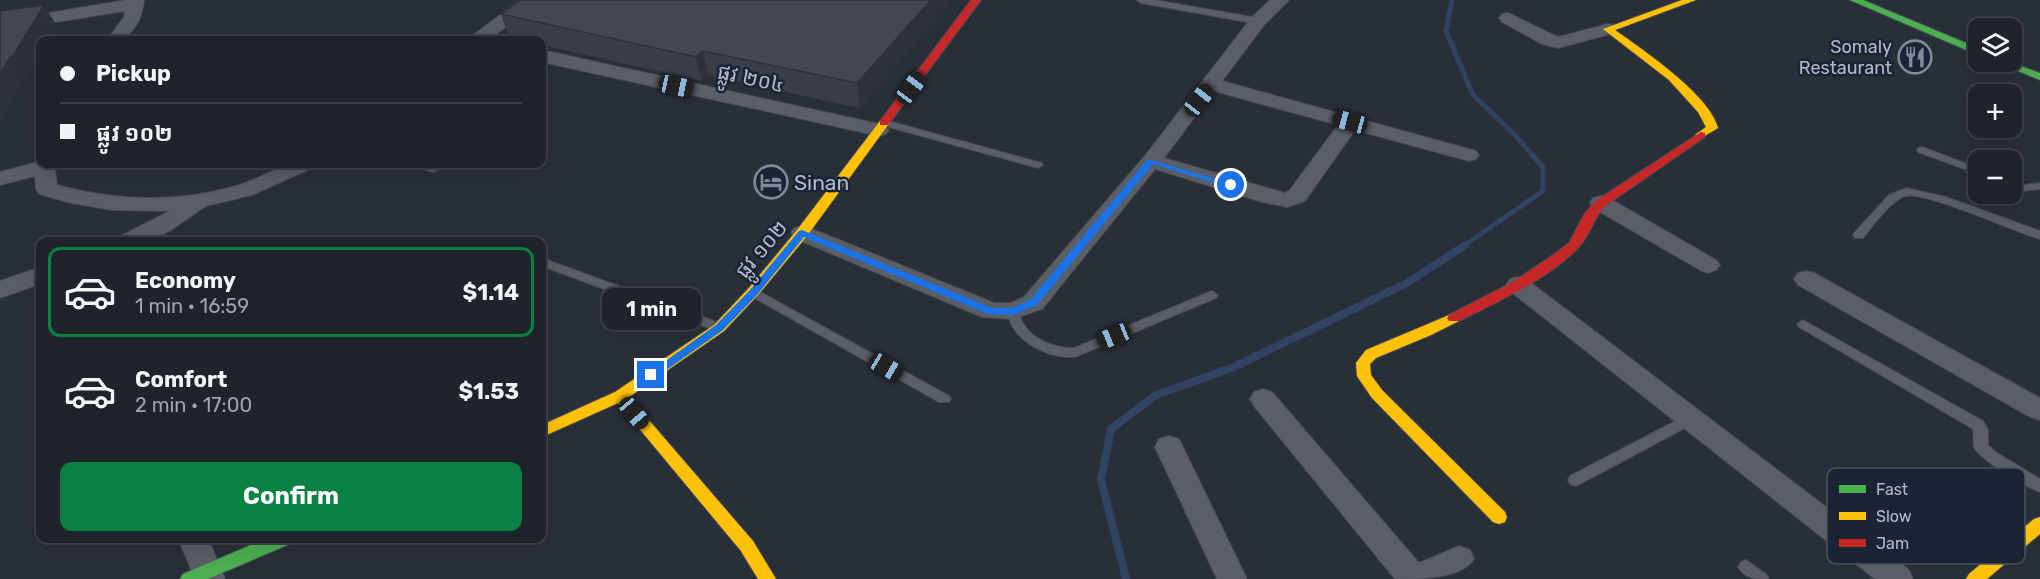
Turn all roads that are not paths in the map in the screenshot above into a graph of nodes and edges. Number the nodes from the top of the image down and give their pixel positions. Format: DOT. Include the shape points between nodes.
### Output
graph roads {
  1 [pos="531,0"];
  2 [pos="976,0"];
  3 [pos="1141,0"];
  4 [pos="1280,0"];
  5 [pos="1691,0"];
  6 [pos="1855,0"];
  7 [pos="135,2"];
  8 [pos="1508,18"];
  9 [pos="1258,21"];
  10 [pos="0,26"];
  11 [pos="1608,29"];
  12 [pos="119,36"];
  13 [pos="483,36"];
  14 [pos="1968,48"];
  15 [pos="546,57"];
  16 [pos="2022,70"];
  17 [pos="2040,77"];
  18 [pos="1211,84"];
  19 [pos="1350,122"];
  20 [pos="882,127"];
  21 [pos="1922,150"];
  22 [pos="1469,155"];
  23 [pos="1151,161"];
  24 [pos="1038,165"];
  25 [pos="36,167"];
  26 [pos="1968,167"];
  27 [pos="44,168"];
  28 [pos="297,168"];
  29 [pos="430,168"];
  30 [pos="434,169"];
  31 [pos="0,178"];
  32 [pos="2040,186"];
  33 [pos="2022,188"];
  34 [pos="201,201"];
  35 [pos="1601,203"];
  36 [pos="802,233"];
  37 [pos="1859,235"];
  38 [pos="2040,235"];
  39 [pos="138,237"];
  40 [pos="546,263"];
  41 [pos="1708,265"];
  42 [pos="36,276"];
  43 [pos="1806,279"];
  44 [pos="1518,285"];
  45 [pos="0,290"];
  46 [pos="753,292"];
  47 [pos="1212,295"];
  48 [pos="1013,311"];
  49 [pos="1803,324"];
  50 [pos="719,328"];
  51 [pos="620,396"];
  52 [pos="944,399"];
  53 [pos="1263,399"];
  54 [pos="2040,410"];
  55 [pos="1691,418"];
  56 [pos="546,429"];
  57 [pos="1170,447"];
  58 [pos="2010,468"];
  59 [pos="2025,477"];
  60 [pos="1575,480"];
  61 [pos="2040,486"];
  62 [pos="1499,517"];
  63 [pos="1827,524"];
  64 [pos="2040,524"];
  65 [pos="2025,537"];
  66 [pos="194,543"];
  67 [pos="275,543"];
  68 [pos="1459,559"];
  69 [pos="1879,564"];
  70 [pos="1993,564"];
  71 [pos="1746,567"];
  72 [pos="202,576"];
  73 [pos="767,579"];
  74 [pos="1232,579"];
  75 [pos="1414,579"];
  76 [pos="1422,579"];
  77 [pos="1761,579"];
  78 [pos="1898,579"];
  79 [pos="1975,579"];
  1 -- 13 [label="street"];
  2 -- 20 [label="street, ផ្លូវ ១០២"];
  3 -- 9 [label="lane"];
  4 -- 9 [label="street"];
  5 -- 11 [label="street"];
  6 -- 14 [label="street"];
  7 -- 10 [label="street"];
  7 -- 12 [label="street" via="133,18"];
  8 -- 11 [label="street" via="1558,43"];
  9 -- 18 [label="street"];
  11 -- 35 [label="street" via="1673,78 1712,121 1712,128"];
  15 -- 20 [label="street, ផ្លូវ ២០៤"];
  16 -- 17 [label="street"];
  18 -- 19 [label="street"];
  18 -- 23 [label="street"];
  19 -- 22 [label="street"];
  19 -- 23 [label="street" via="1297,196 1287,200"];
  20 -- 24 [label="lane"];
  20 -- 36 [label="street, ផ្លូវ ១០២"];
  21 -- 26 [label="lane"];
  23 -- 48 [label="street" via="1033,303"];
  25 -- 31 [label="street"];
  27 -- 34 [label="street" via="47,189 78,200 148,205"];
  28 -- 34 [label="street" via="262,186"];
  29 -- 30 [label="lane"];
  32 -- 33 [label="lane"];
  34 -- 39 [label="street"];
  35 -- 41 [label="street"];
  35 -- 44 [label="street" via="1591,213 1574,245"];
  36 -- 46 [label="street, ផ្លូវ ១០២"];
  36 -- 48 [label="street" via="991,311"];
  37 -- 38 [label="lane" via="1893,197 1906,191 1942,199"];
  40 -- 50 [label="lane"];
  42 -- 45 [label="street"];
  43 -- 54 [label="street"];
  44 -- 55 [label="street"];
  44 -- 62 [label="street" via="1426,332 1371,354 1363,363 1364,376 1377,394"];
  46 -- 50 [label="street, ផ្លូវ ១០២"];
  46 -- 52 [label="lane"];
  47 -- 48 [label="lane" via="1064,354 1035,341 1018,326"];
  49 -- 58 [label="lane" via="1978,424 1981,447"];
  50 -- 51 [label="street, ផ្លូវ ១០២"];
  51 -- 56 [label="street, ផ្លូវ ១០២"];
  51 -- 73 [label="street" via="747,546"];
  53 -- 75 [label="street"];
  55 -- 60 [label="lane"];
  55 -- 63 [label="street"];
  57 -- 74 [label="street"];
  59 -- 61 [label="lane"];
  64 -- 65 [label="street"];
  66 -- 72 [label="street"];
  67 -- 72 [label="street"];
  68 -- 76 [label="street"];
  69 -- 78 [label="street"];
  70 -- 79 [label="street"];
  71 -- 77 [label="lane"];
}
